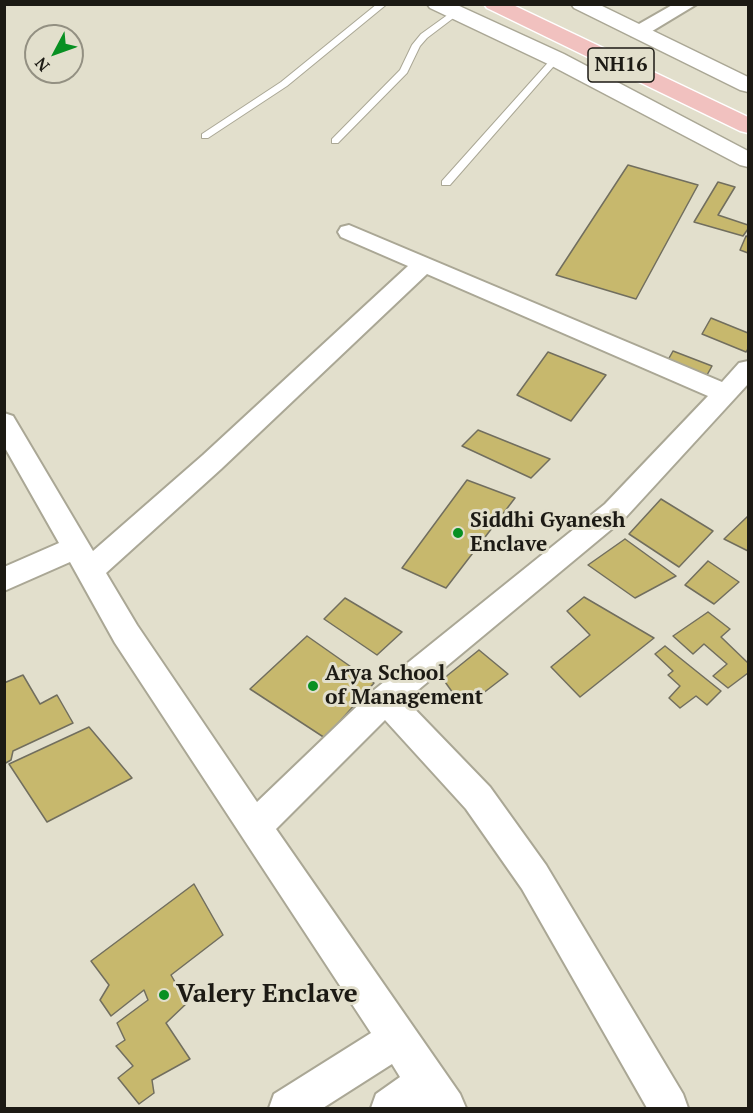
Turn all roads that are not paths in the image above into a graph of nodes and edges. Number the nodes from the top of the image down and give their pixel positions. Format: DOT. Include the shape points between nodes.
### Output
graph roads {
  1 [pos="383,4"];
  2 [pos="494,4"];
  3 [pos="531,4"];
  4 [pos="581,4"];
  5 [pos="688,4"];
  6 [pos="447,9"];
  7 [pos="638,32"];
  8 [pos="556,59"];
  9 [pos="748,85"];
  10 [pos="748,107"];
  11 [pos="748,126"];
  12 [pos="205,136"];
  13 [pos="334,141"];
  14 [pos="748,160"];
  15 [pos="446,183"];
  16 [pos="349,232"];
  17 [pos="424,264"];
  18 [pos="748,369"];
  19 [pos="725,393"];
  20 [pos="4,422"];
  21 [pos="83,558"];
  22 [pos="4,580"];
  23 [pos="385,699"];
  24 [pos="255,827"];
  25 [pos="397,1039"];
  26 [pos="436,1095"];
  27 [pos="288,1108"];
  28 [pos="390,1108"];
  29 [pos="669,1108"];
  1 -- 12 [label="lane" via="284,84"];
  2 -- 11 [label="highway, NH16"];
  3 -- 10 [label="highway, NH16"];
  4 -- 7 [label="street"];
  5 -- 7 [label="street"];
  6 -- 8 [label="street"];
  6 -- 13 [label="lane" via="416,45 404,71"];
  7 -- 9 [label="street"];
  8 -- 14 [label="street"];
  8 -- 15 [label="lane"];
  16 -- 17 [label="street"];
  17 -- 19 [label="street"];
  17 -- 21 [label="street" via="213,462"];
  18 -- 19 [label="street"];
  19 -- 23 [label="street" via="615,511"];
  20 -- 21 [label="street"];
  21 -- 22 [label="street"];
  21 -- 24 [label="street" via="126,634"];
  23 -- 24 [label="street"];
  23 -- 29 [label="street" via="478,798 534,877"];
  24 -- 25 [label="street"];
  25 -- 26 [label="street"];
  25 -- 27 [label="street"];
  26 -- 28 [label="street"];
}
